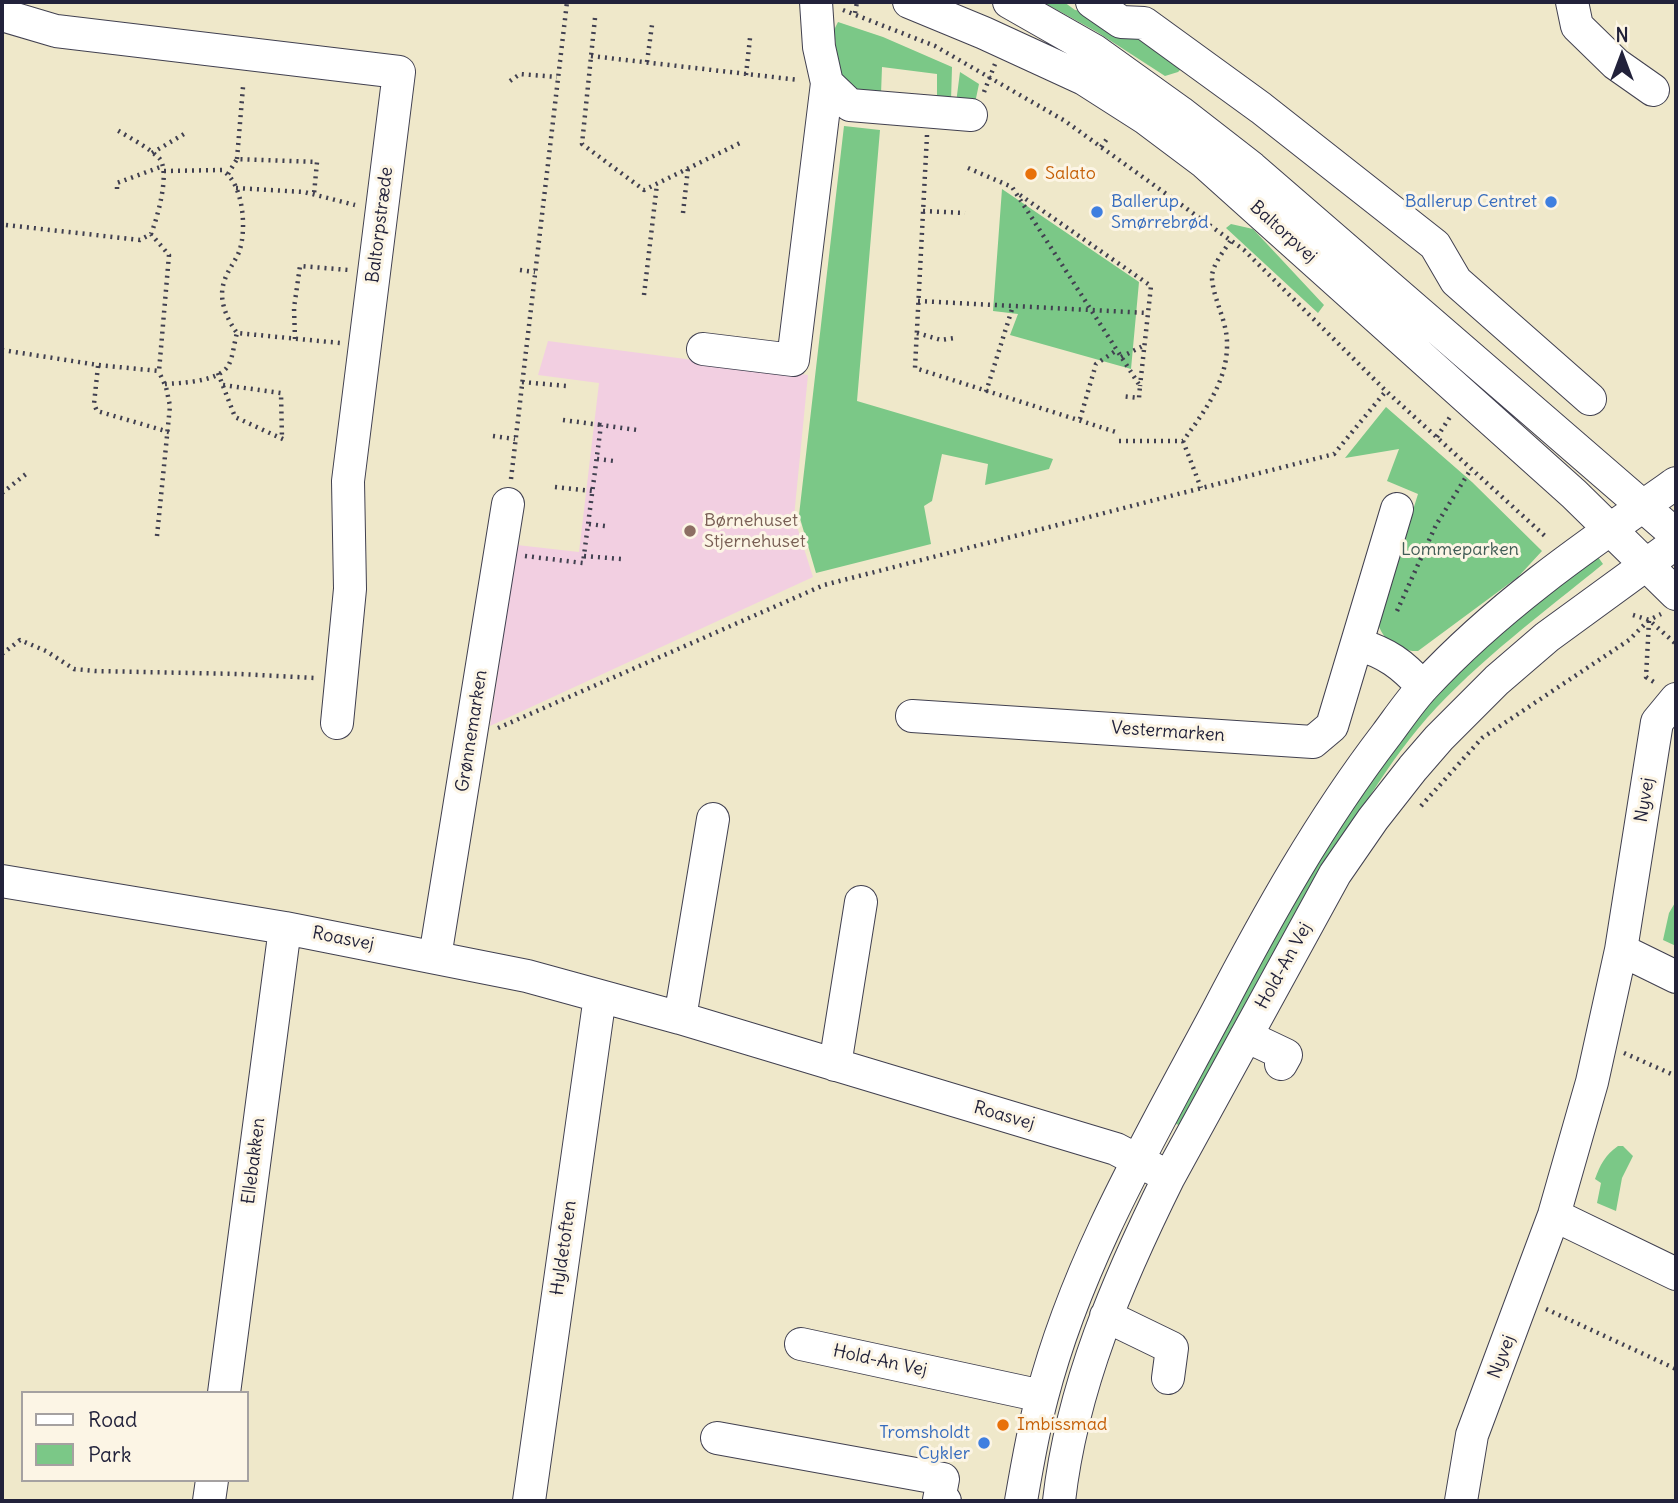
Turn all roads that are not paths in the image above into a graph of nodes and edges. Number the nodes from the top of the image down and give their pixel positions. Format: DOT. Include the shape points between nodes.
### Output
graph roads {
  1 [pos="816,2"];
  2 [pos="909,2"];
  3 [pos="1009,2"];
  4 [pos="1092,2"];
  5 [pos="1572,2"];
  6 [pos="2,15"];
  7 [pos="1210,70"];
  8 [pos="827,83"];
  9 [pos="1653,90"];
  10 [pos="1180,112"];
  11 [pos="971,115"];
  12 [pos="703,349"];
  13 [pos="1590,399"];
  14 [pos="1676,484"];
  15 [pos="508,504"];
  16 [pos="1643,506"];
  17 [pos="1397,509"];
  18 [pos="1610,529"];
  19 [pos="1676,535"];
  20 [pos="1676,543"];
  21 [pos="1645,565"];
  22 [pos="1676,594"];
  23 [pos="1357,644"];
  24 [pos="1423,687"];
  25 [pos="1676,699"];
  26 [pos="912,716"];
  27 [pos="337,723"];
  28 [pos="713,819"];
  29 [pos="2,881"];
  30 [pos="861,902"];
  31 [pos="285,928"];
  32 [pos="1621,950"];
  33 [pos="435,957"];
  34 [pos="1676,977"];
  35 [pos="600,996"];
  36 [pos="680,1018"];
  37 [pos="1246,1036"];
  38 [pos="1280,1064"];
  39 [pos="835,1065"];
  40 [pos="1138,1161"];
  41 [pos="1169,1177"];
  42 [pos="1555,1215"];
  43 [pos="1676,1274"];
  44 [pos="1106,1316"];
  45 [pos="801,1344"];
  46 [pos="1168,1378"];
  47 [pos="224,1391"];
  48 [pos="1042,1396"];
  49 [pos="717,1438"];
  50 [pos="212,1482"];
  51 [pos="209,1501"];
  52 [pos="528,1501"];
  53 [pos="945,1501"];
  54 [pos="1021,1501"];
  55 [pos="1059,1501"];
  56 [pos="1461,1501"];
  1 -- 8 [label="street"];
  2 -- 18 [label="street, Baltorpvej" via="1084,79 1205,163"];
  3 -- 10 [label="street, Baltorpvej" via="1095,51"];
  4 -- 7 [label="street" via="1121,22 1144,23"];
  5 -- 9 [label="street" via="1577,26 1616,64"];
  6 -- 27 [label="street, Baltorpstræde" via="56,31 399,72 348,481 350,589"];
  7 -- 10 [label="street"];
  7 -- 13 [label="street" via="1435,245 1456,281"];
  8 -- 11 [label="street" via="850,105"];
  8 -- 12 [label="street" via="793,360"];
  10 -- 16 [label="street, Baltorpvej" via="1262,177"];
  14 -- 16 [label="street, Hold-An Vej"];
  15 -- 33 [label="street, Grønnemarken"];
  16 -- 18 [label="street, Hold-An Vej"];
  16 -- 19 [label="street, Baltorpvej"];
  17 -- 23 [label="street, Vestermarken"];
  18 -- 21 [label="street, Baltorpvej"];
  18 -- 24 [label="street, Hold-An Vej" via="1501,611"];
  20 -- 21 [label="street, Hold-An Vej"];
  21 -- 22 [label="street, Baltorpvej"];
  21 -- 37 [label="street, Hold-An Vej" via="1497,680 1413,768 1335,874"];
  23 -- 24 [label="street" via="1404,666"];
  23 -- 26 [label="street, Vestermarken" via="1332,726 1313,742"];
  24 -- 40 [label="street, Hold-An Vej" via="1347,785 1271,911"];
  25 -- 32 [label="street, Nyvej" via="1657,722"];
  28 -- 36 [label="street"];
  29 -- 31 [label="street, Roasvej"];
  30 -- 39 [label="street"];
  31 -- 33 [label="street, Roasvej"];
  31 -- 47 [label="street, Ellebakken"];
  32 -- 34 [label="street"];
  32 -- 42 [label="street, Nyvej" via="1592,1082"];
  33 -- 35 [label="street, Roasvej"];
  35 -- 36 [label="street, Roasvej"];
  35 -- 52 [label="street, Hyldetoften"];
  36 -- 39 [label="street, Roasvej"];
  37 -- 38 [label="street" via="1286,1055"];
  37 -- 41 [label="street, Hold-An Vej"];
  39 -- 40 [label="street, Roasvej" via="1116,1149"];
  40 -- 41 [label="street, Roasvej"];
  40 -- 48 [label="street, Hold-An Vej" via="1092,1256"];
  41 -- 44 [label="street, Hold-An Vej"];
  42 -- 43 [label="street"];
  42 -- 56 [label="street, Nyvej" via="1472,1435"];
  44 -- 46 [label="street" via="1172,1348"];
  44 -- 55 [label="street, Hold-An Vej" via="1069,1435"];
  45 -- 48 [label="street, Hold-An Vej"];
  48 -- 54 [label="street, Hold-An Vej"];
  49 -- 53 [label="street" via="943,1479 939,1500"];
  50 -- 51 [label="street"];
}
